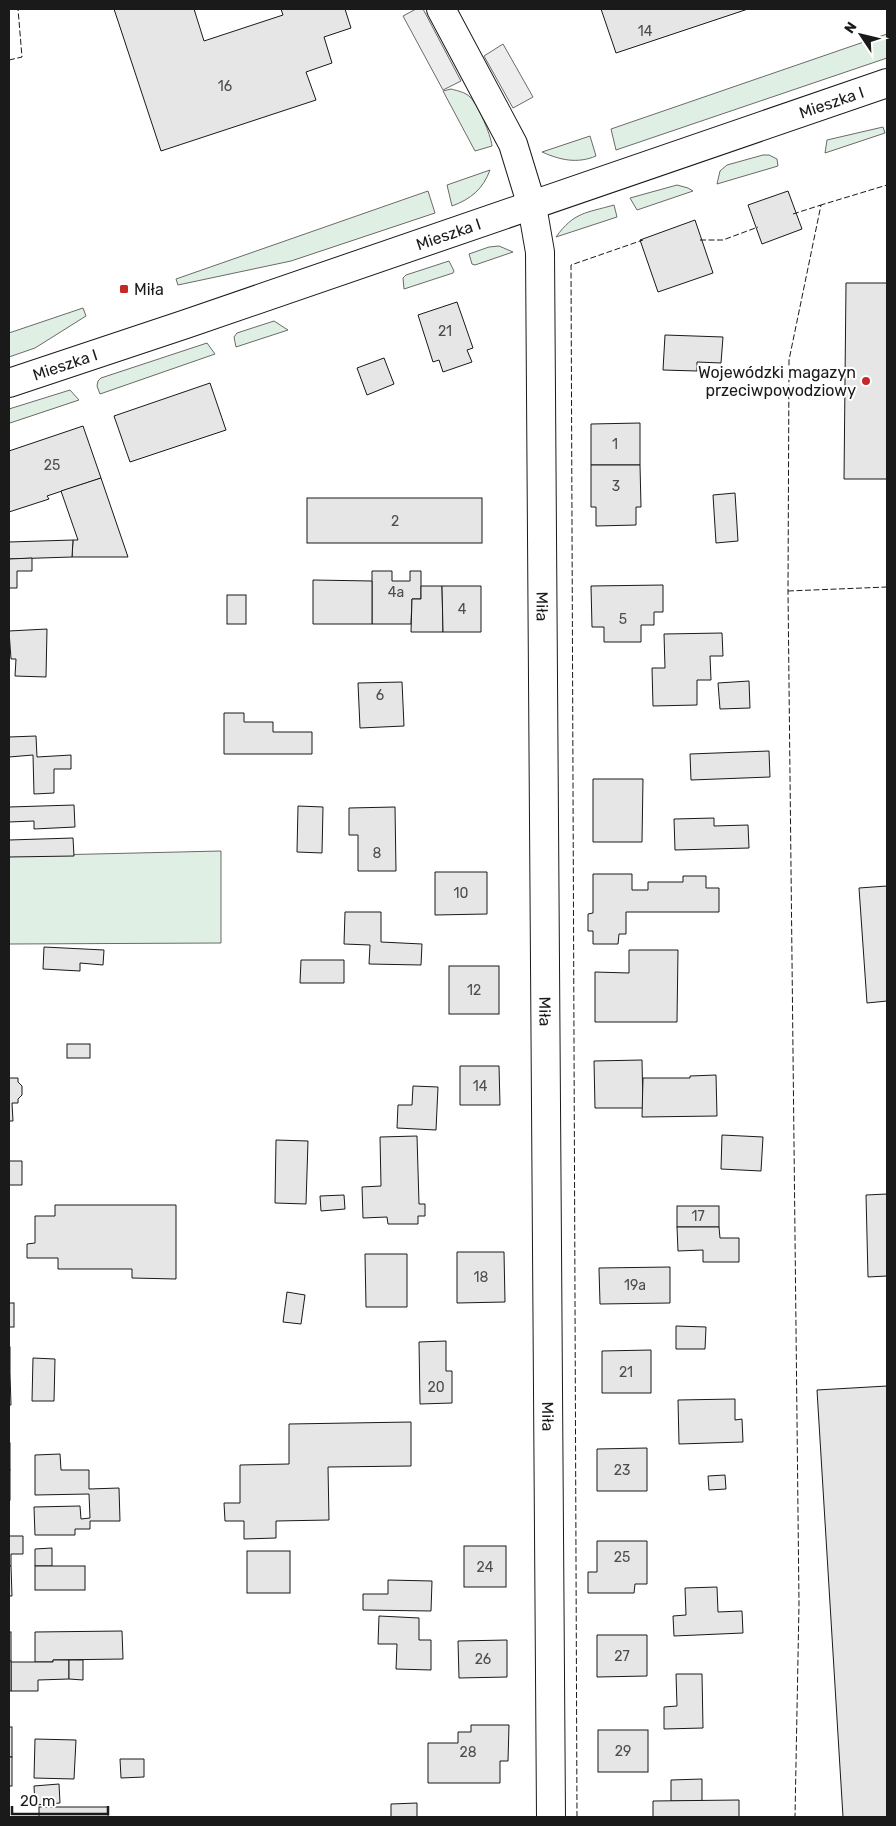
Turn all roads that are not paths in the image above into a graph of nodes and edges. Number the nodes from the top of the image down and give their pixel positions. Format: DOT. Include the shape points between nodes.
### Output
graph roads {
  1 [pos="440,9"];
  2 [pos="887,83"];
  3 [pos="532,206"];
  4 [pos="9,383"];
  5 [pos="551,1817"];
  1 -- 3 [label="street, Miła" via="513,144"];
  2 -- 3 [label="street, Mieszka I"];
  3 -- 4 [label="street, Mieszka I"];
  3 -- 5 [label="street, Miła" via="540,252"];
}
